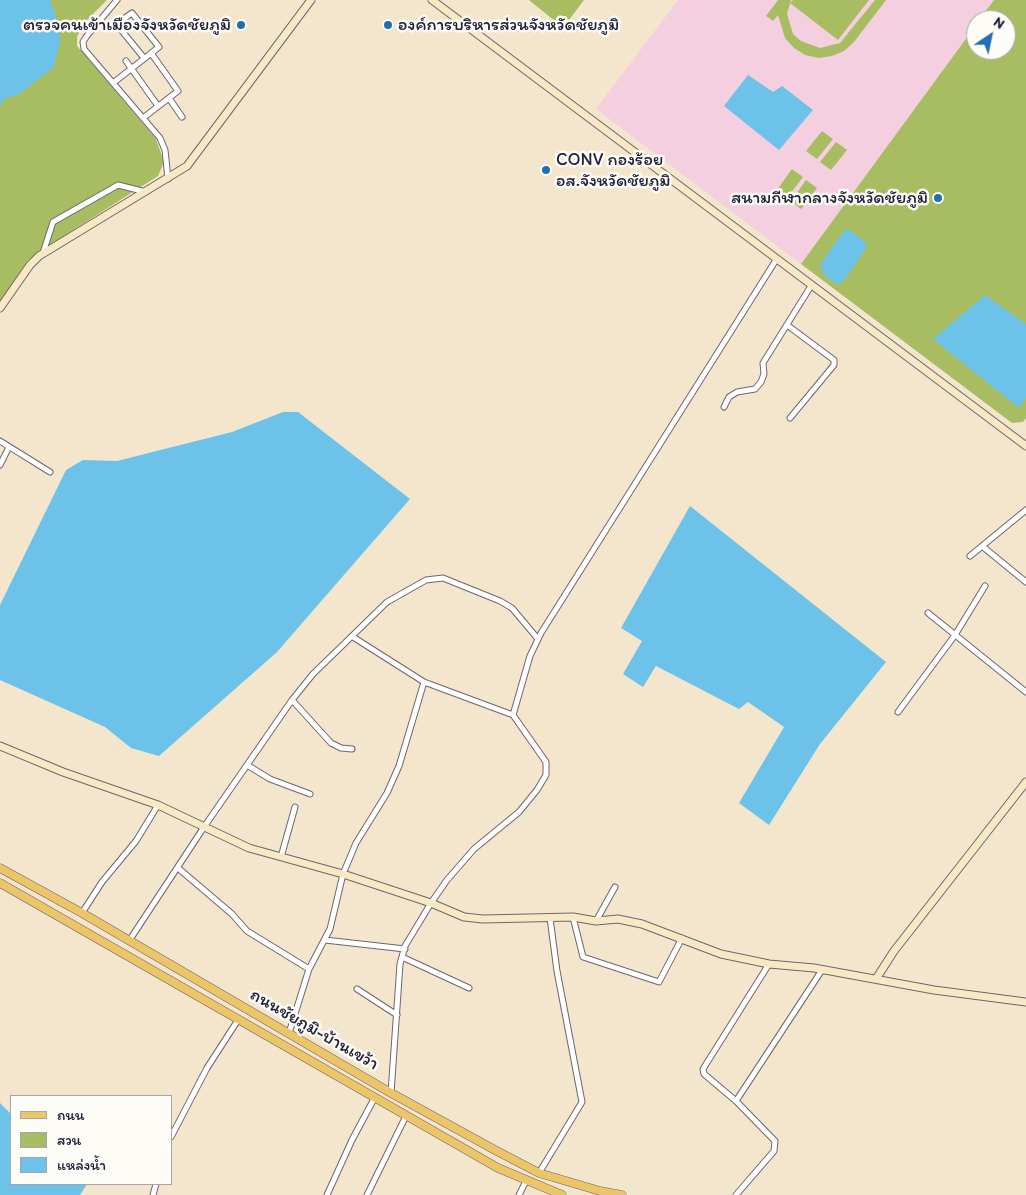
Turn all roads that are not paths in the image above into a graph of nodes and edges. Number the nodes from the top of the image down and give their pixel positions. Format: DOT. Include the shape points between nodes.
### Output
graph roads {
  1 [pos="117,0"];
  2 [pos="311,0"];
  3 [pos="432,0"];
  4 [pos="151,53"];
  5 [pos="144,58"];
  6 [pos="126,61"];
  7 [pos="131,68"];
  8 [pos="113,83"];
  9 [pos="169,98"];
  10 [pos="158,106"];
  11 [pos="182,117"];
  12 [pos="143,118"];
  13 [pos="168,179"];
  14 [pos="147,192"];
  15 [pos="43,254"];
  16 [pos="776,260"];
  17 [pos="811,286"];
  18 [pos="0,308"];
  19 [pos="787,324"];
  20 [pos="724,407"];
  21 [pos="790,418"];
  22 [pos="0,441"];
  23 [pos="1026,445"];
  24 [pos="9,447"];
  25 [pos="0,464"];
  26 [pos="50,472"];
  27 [pos="1026,510"];
  28 [pos="982,546"];
  29 [pos="970,556"];
  30 [pos="1026,582"];
  31 [pos="984,586"];
  32 [pos="928,613"];
  33 [pos="955,635"];
  34 [pos="353,637"];
  35 [pos="538,638"];
  36 [pos="424,682"];
  37 [pos="1026,692"];
  38 [pos="292,700"];
  39 [pos="898,712"];
  40 [pos="513,715"];
  41 [pos="0,746"];
  42 [pos="352,749"];
  43 [pos="247,765"];
  44 [pos="1026,782"];
  45 [pos="310,794"];
  46 [pos="158,805"];
  47 [pos="295,807"];
  48 [pos="204,828"];
  49 [pos="281,857"];
  50 [pos="0,868"];
  51 [pos="178,868"];
  52 [pos="343,874"];
  53 [pos="0,883"];
  54 [pos="615,887"];
  55 [pos="431,903"];
  56 [pos="82,912"];
  57 [pos="573,917"];
  58 [pos="550,918"];
  59 [pos="596,921"];
  60 [pos="682,938"];
  61 [pos="325,940"];
  62 [pos="129,941"];
  63 [pos="404,949"];
  64 [pos="402,957"];
  65 [pos="160,958"];
  66 [pos="769,964"];
  67 [pos="309,969"];
  68 [pos="822,970"];
  69 [pos="155,971"];
  70 [pos="876,979"];
  71 [pos="469,988"];
  72 [pos="357,989"];
  73 [pos="1026,1002"];
  74 [pos="397,1015"];
  75 [pos="238,1020"];
  76 [pos="289,1033"];
  77 [pos="391,1093"];
  78 [pos="375,1097"];
  79 [pos="736,1101"];
  80 [pos="406,1116"];
  81 [pos="172,1135"];
  82 [pos="539,1172"];
  83 [pos="526,1181"];
  84 [pos="327,1195"];
  85 [pos="367,1195"];
  86 [pos="519,1195"];
  87 [pos="562,1195"];
  88 [pos="622,1195"];
  89 [pos="736,1195"];
  1 -- 8 [label="street" via="83,42 87,55"];
  2 -- 13 [label="street" via="195,156"];
  3 -- 16 [label="street"];
  4 -- 5 [label="street"];
  4 -- 5 [label="street" via="159,47 134,14 130,14 118,26"];
  4 -- 9 [label="street" via="178,91"];
  5 -- 7 [label="street"];
  6 -- 7 [label="street"];
  7 -- 8 [label="street"];
  7 -- 10 [label="street"];
  8 -- 12 [label="street"];
  9 -- 10 [label="street"];
  9 -- 11 [label="street"];
  10 -- 12 [label="street"];
  12 -- 13 [label="street" via="160,138 165,150"];
  13 -- 14 [label="street"];
  14 -- 15 [label="street"];
  14 -- 15 [label="street" via="118,185 53,222"];
  15 -- 18 [label="street" via="30,265"];
  16 -- 17 [label="street"];
  16 -- 35 [label="street"];
  17 -- 19 [label="street"];
  17 -- 23 [label="street"];
  19 -- 20 [label="street" via="763,363 761,382 755,389 729,397"];
  19 -- 21 [label="street" via="834,360 834,366"];
  22 -- 24 [label="street"];
  24 -- 25 [label="street"];
  24 -- 26 [label="street"];
  27 -- 28 [label="street"];
  28 -- 29 [label="street"];
  28 -- 30 [label="street"];
  31 -- 33 [label="street"];
  32 -- 33 [label="street"];
  33 -- 37 [label="street"];
  33 -- 39 [label="street"];
  34 -- 35 [label="street" via="387,602 426,580 443,578 512,608"];
  34 -- 36 [label="street"];
  34 -- 38 [label="street" via="313,674"];
  35 -- 40 [label="street"];
  36 -- 40 [label="street"];
  36 -- 52 [label="street" via="399,766 387,793 356,843"];
  38 -- 42 [label="street" via="331,744"];
  38 -- 43 [label="street"];
  40 -- 55 [label="street" via="546,762 546,775 519,812 474,849"];
  41 -- 46 [label="street"];
  43 -- 45 [label="street" via="270,779"];
  43 -- 48 [label="street"];
  44 -- 70 [label="street" via="894,951"];
  46 -- 48 [label="street"];
  46 -- 56 [label="street" via="136,841"];
  47 -- 49 [label="street"];
  48 -- 49 [label="street" via="249,848"];
  48 -- 51 [label="street"];
  49 -- 52 [label="street"];
  50 -- 56 [label="main road, ถนนชัยภูมิ-บ้านเขว้า"];
  51 -- 62 [label="street"];
  51 -- 67 [label="street" via="246,930"];
  52 -- 55 [label="street"];
  52 -- 61 [label="street"];
  53 -- 69 [label="main road, ถนนชัยภูมิ-บ้านเขว้า"];
  54 -- 59 [label="street"];
  55 -- 58 [label="street" via="464,917"];
  55 -- 63 [label="street"];
  56 -- 62 [label="main road, ถนนชัยภูมิ-บ้านเขว้า"];
  57 -- 58 [label="street"];
  57 -- 59 [label="street"];
  57 -- 60 [label="street" via="583,957 659,982"];
  58 -- 82 [label="street" via="582,1102"];
  59 -- 60 [label="street" via="618,919"];
  60 -- 66 [label="street" via="721,954"];
  61 -- 63 [label="street"];
  61 -- 67 [label="street"];
  62 -- 65 [label="main road, ถนนชัยภูมิ-บ้านเขว้า"];
  63 -- 64 [label="street"];
  64 -- 71 [label="street"];
  64 -- 74 [label="street"];
  65 -- 69 [label="main road"];
  65 -- 76 [label="main road, ถนนชัยภูมิ-บ้านเขว้า"];
  66 -- 68 [label="street"];
  66 -- 79 [label="street" via="703,1069 704,1074"];
  67 -- 76 [label="street"];
  68 -- 70 [label="street"];
  68 -- 79 [label="street"];
  69 -- 75 [label="main road, ถนนชัยภูมิ-บ้านเขว้า"];
  70 -- 73 [label="street"];
  72 -- 74 [label="street"];
  74 -- 77 [label="street"];
  75 -- 78 [label="main road, ถนนชัยภูมิ-บ้านเขว้า"];
  75 -- 81 [label="street" via="207,1068"];
  76 -- 77 [label="main road, ถนนชัยภูมิ-บ้านเขว้า"];
  77 -- 82 [label="main road, ถนนชัยภูมิ-บ้านเขว้า"];
  78 -- 80 [label="main road, ถนนชัยภูมิ-บ้านเขว้า"];
  78 -- 84 [label="street"];
  79 -- 89 [label="street" via="776,1144"];
  80 -- 83 [label="main road, ถนนชัยภูมิ-บ้านเขว้า"];
  80 -- 85 [label="street"];
  82 -- 88 [label="main road, ถนนชัยภูมิ-บ้านเขว้า"];
  83 -- 86 [label="street"];
  83 -- 87 [label="main road, ถนนชัยภูมิ-บ้านเขว้า"];
}
